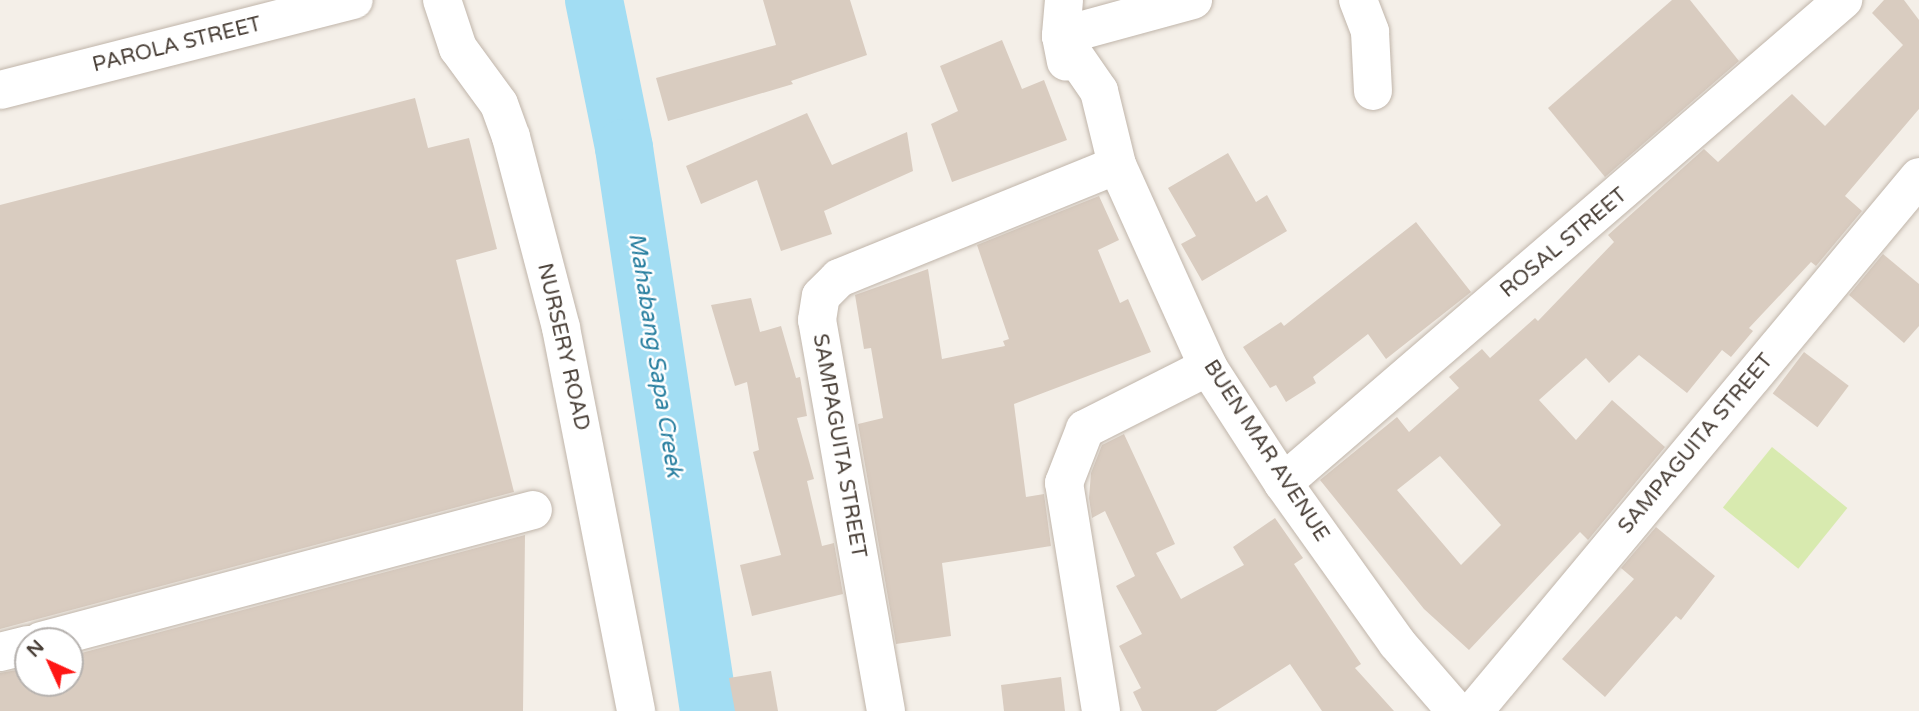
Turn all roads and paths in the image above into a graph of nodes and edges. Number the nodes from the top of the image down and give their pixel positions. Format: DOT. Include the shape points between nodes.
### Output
graph roads {
  1 [pos="354,0"];
  2 [pos="442,0"];
  3 [pos="1193,0"];
  4 [pos="1358,0"];
  5 [pos="1843,0"];
  6 [pos="243,13"];
  7 [pos="1062,18"];
  8 [pos="0,90"];
  9 [pos="1373,91"];
  10 [pos="1117,165"];
  11 [pos="1919,177"];
  12 [pos="1209,367"];
  13 [pos="1283,483"];
  14 [pos="533,510"];
  15 [pos="84,630"];
  16 [pos="636,711"];
  17 [pos="886,711"];
  18 [pos="1101,711"];
  19 [pos="1456,711"];
  20 [pos="1474,711"];
  1 -- 6 [label="street, PAROLA STREET"];
  2 -- 16 [label="street, NURSERY ROAD" via="458,48 489,88 512,137 561,328"];
  3 -- 7 [label="street"];
  4 -- 9 [label="street" via="1370,32"];
  5 -- 13 [label="street, ROSAL STREET"];
  6 -- 8 [label="street, PAROLA STREET"];
  7 -- 10 [label="street, BUEN MAR AVENUE" via="1074,104"];
  10 -- 12 [label="street, BUEN MAR AVENUE"];
  10 -- 17 [label="street, SAMPAGUITA STREET" via="839,278 821,296 817,320"];
  11 -- 20 [label="street, SAMPAGUITA STREET"];
  12 -- 13 [label="street, BUEN MAR AVENUE"];
  12 -- 18 [label="street" via="1085,429 1064,482"];
  13 -- 19 [label="street, BUEN MAR AVENUE" via="1397,643"];
  14 -- 15 [label="street"];
}
